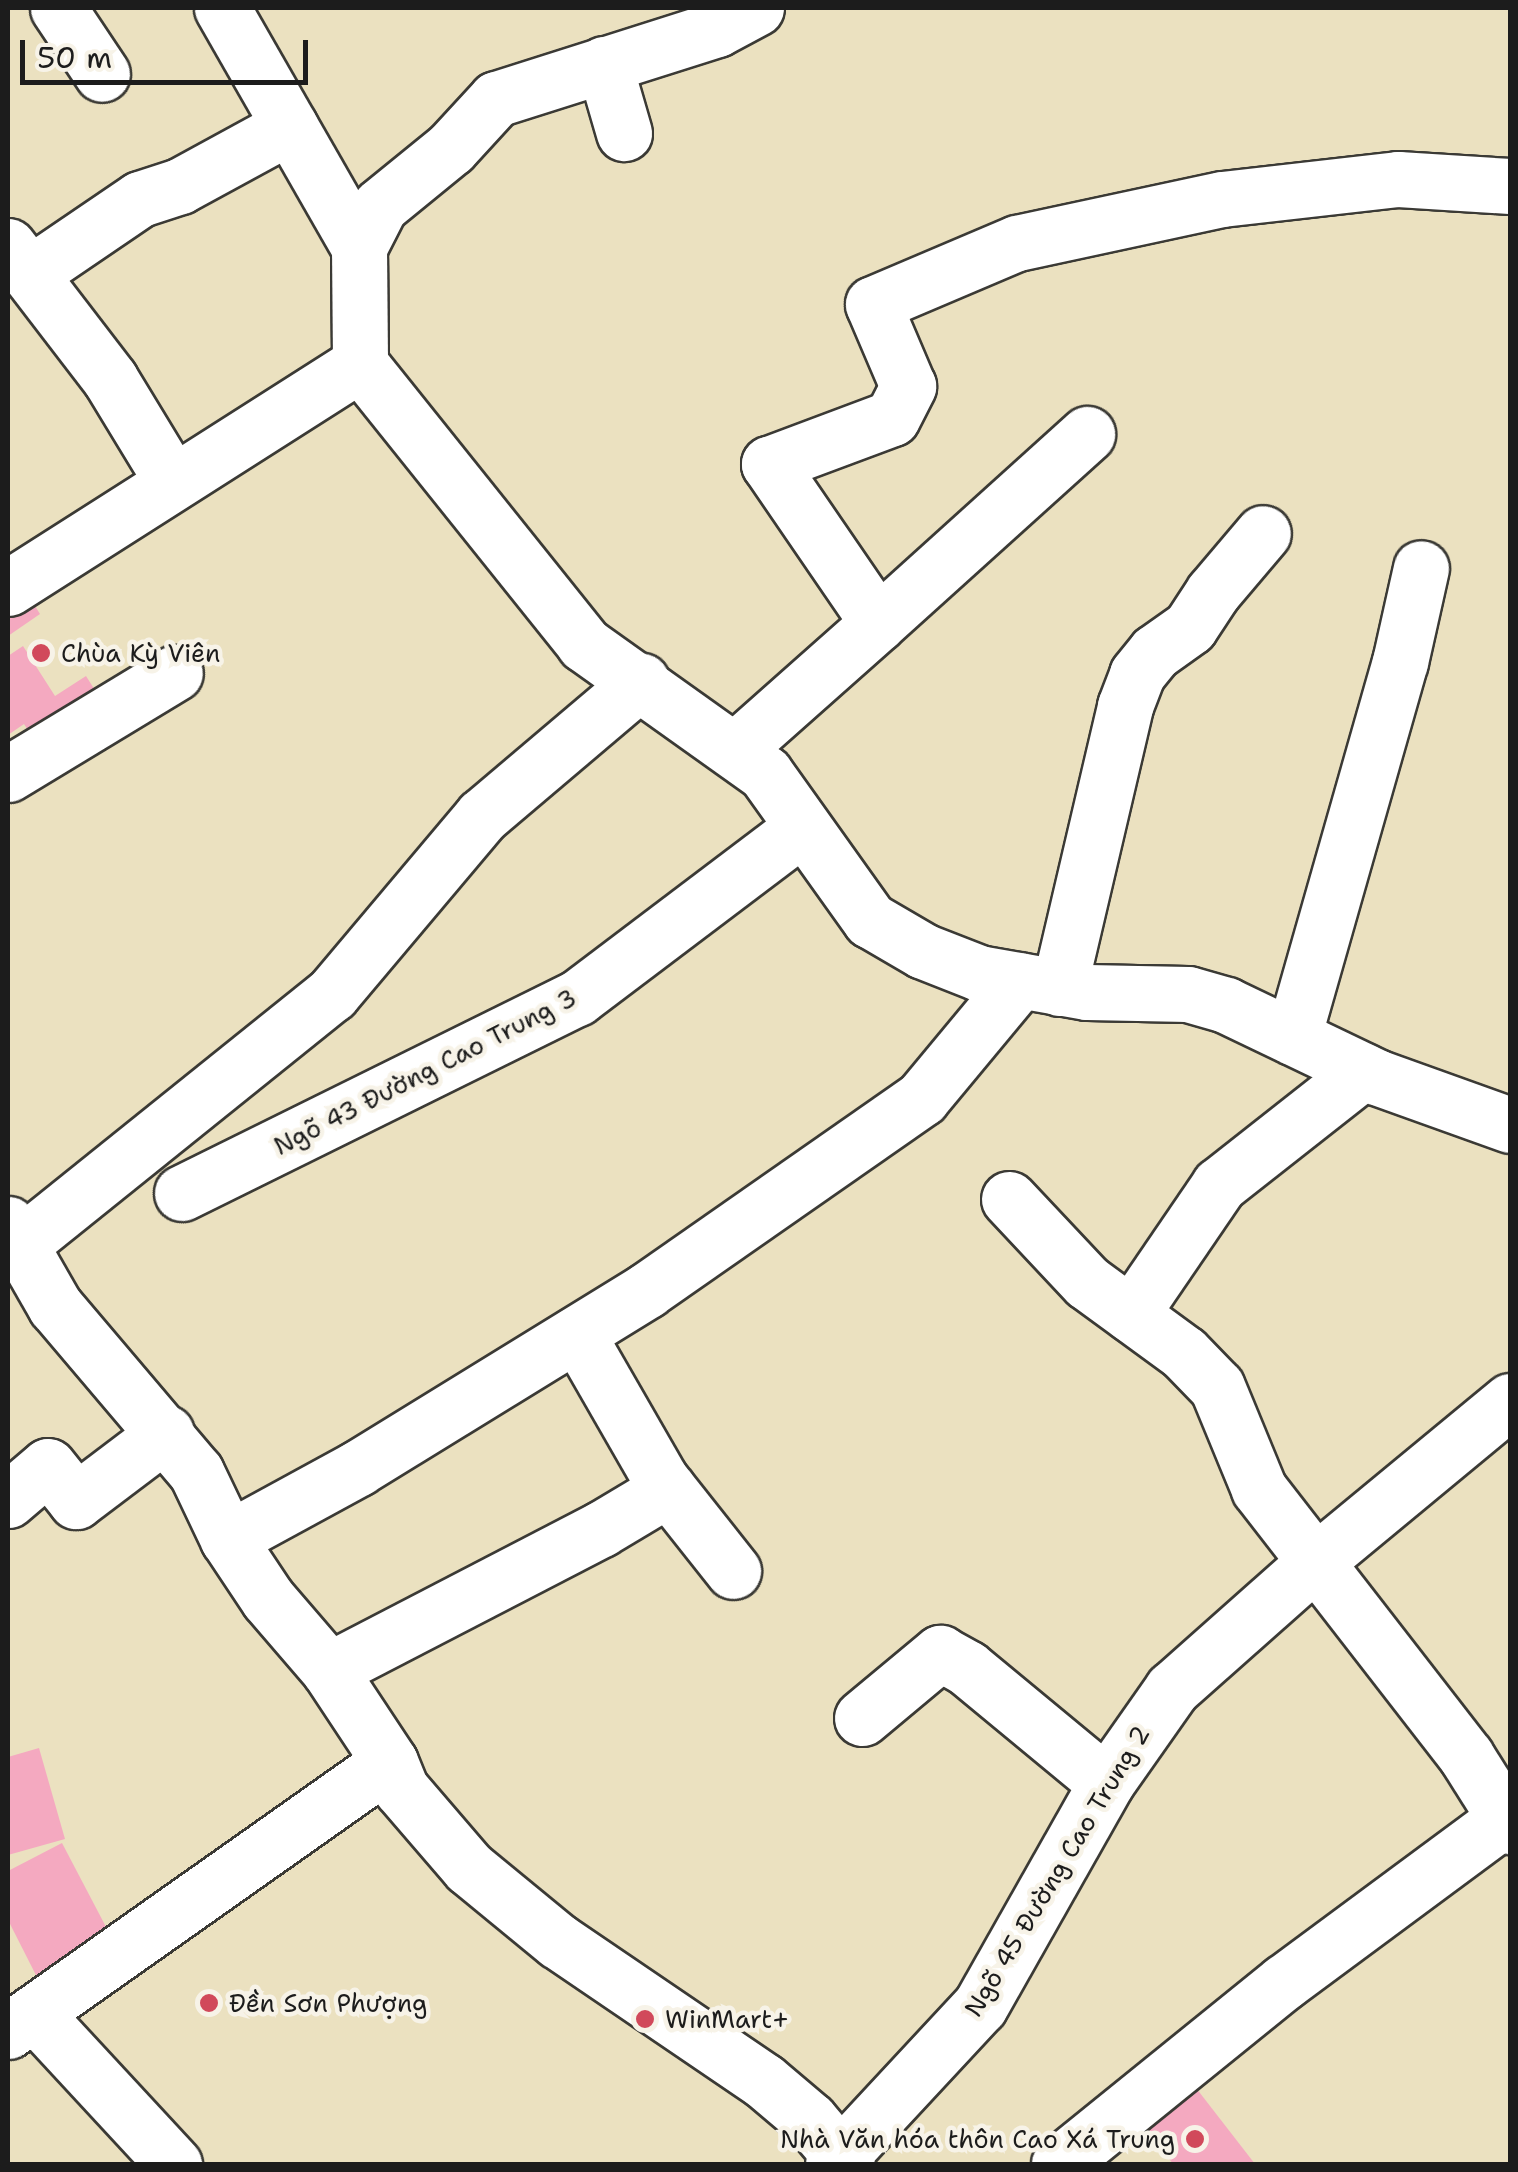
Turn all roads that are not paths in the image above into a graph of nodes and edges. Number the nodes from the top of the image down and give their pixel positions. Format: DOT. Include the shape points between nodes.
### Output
graph roads {
  1 [pos="58,8"];
  2 [pos="222,8"];
  3 [pos="756,8"];
  4 [pos="604,64"];
  5 [pos="102,74"];
  6 [pos="290,126"];
  7 [pos="624,133"];
  8 [pos="1510,186"];
  9 [pos="359,246"];
  10 [pos="19,259"];
  11 [pos="360,364"];
  12 [pos="1087,434"];
  13 [pos="172,481"];
  14 [pos="1263,532"];
  15 [pos="1421,568"];
  16 [pos="8,588"];
  17 [pos="878,623"];
  18 [pos="175,672"];
  19 [pos="641,681"];
  20 [pos="735,750"];
  21 [pos="8,774"];
  22 [pos="804,827"];
  23 [pos="1040,984"];
  24 [pos="1293,1037"];
  25 [pos="1364,1071"];
  26 [pos="1510,1126"];
  27 [pos="182,1194"];
  28 [pos="1009,1200"];
  29 [pos="15,1234"];
  30 [pos="1131,1314"];
  31 [pos="577,1334"];
  32 [pos="1510,1401"];
  33 [pos="166,1433"];
  34 [pos="668,1489"];
  35 [pos="8,1500"];
  36 [pos="228,1539"];
  37 [pos="1314,1564"];
  38 [pos="734,1570"];
  39 [pos="329,1670"];
  40 [pos="862,1718"];
  41 [pos="390,1762"];
  42 [pos="1106,1784"];
  43 [pos="1508,1822"];
  44 [pos="21,2022"];
  45 [pos="840,2162"];
  46 [pos="174,2164"];
  47 [pos="1059,2164"];
  1 -- 5 [label="street"];
  2 -- 6 [label="street"];
  3 -- 4 [label="street" via="716,29"];
  4 -- 7 [label="street"];
  4 -- 9 [label="street" via="496,99 380,206"];
  6 -- 9 [label="street"];
  6 -- 10 [label="street" via="180,186"];
  8 -- 17 [label="street" via="1398,179 1222,199 1017,243 873,304 908,386 892,418 768,464"];
  9 -- 11 [label="street"];
  10 -- 13 [label="street" via="110,379"];
  11 -- 13 [label="street"];
  11 -- 19 [label="street" via="584,644"];
  12 -- 17 [label="street"];
  13 -- 16 [label="street"];
  14 -- 23 [label="street" via="1190,627 1137,674"];
  15 -- 24 [label="street"];
  17 -- 20 [label="street"];
  18 -- 21 [label="street"];
  19 -- 20 [label="street"];
  19 -- 29 [label="street" via="482,816 332,994"];
  20 -- 22 [label="street" via="765,773"];
  22 -- 23 [label="street" via="870,920 923,952 979,973"];
  22 -- 27 [label="street, Ngõ 43 Đường Cao Trung 3" via="577,998"];
  23 -- 24 [label="street" via="1188,994"];
  23 -- 31 [label="street" via="922,1098"];
  24 -- 25 [label="street"];
  25 -- 26 [label="street"];
  25 -- 30 [label="street" via="1220,1185"];
  28 -- 30 [label="street" via="1087,1282"];
  29 -- 33 [label="street" via="55,1306"];
  30 -- 37 [label="street" via="1217,1386 1259,1489"];
  31 -- 34 [label="street"];
  31 -- 36 [label="street"];
  32 -- 37 [label="street, Ngõ 45 Đường Cao Trung 2"];
  33 -- 35 [label="street" via="76,1501 48,1466"];
  33 -- 36 [label="street" via="196,1472"];
  34 -- 38 [label="street"];
  34 -- 39 [label="street"];
  36 -- 39 [label="street"];
  37 -- 42 [label="street, Ngõ 45 Đường Cao Trung 2" via="1172,1689"];
  37 -- 43 [label="street" via="1466,1756"];
  39 -- 41 [label="street"];
  40 -- 42 [label="street" via="940,1653"];
  41 -- 44 [label="street"];
  41 -- 45 [label="street" via="401,1789 469,1868 558,1941 764,2080 810,2120"];
  42 -- 45 [label="street, Ngõ 45 Đường Cao Trung 2" via="980,2006"];
  43 -- 47 [label="street" via="1284,1982"];
  44 -- 46 [label="street"];
}
